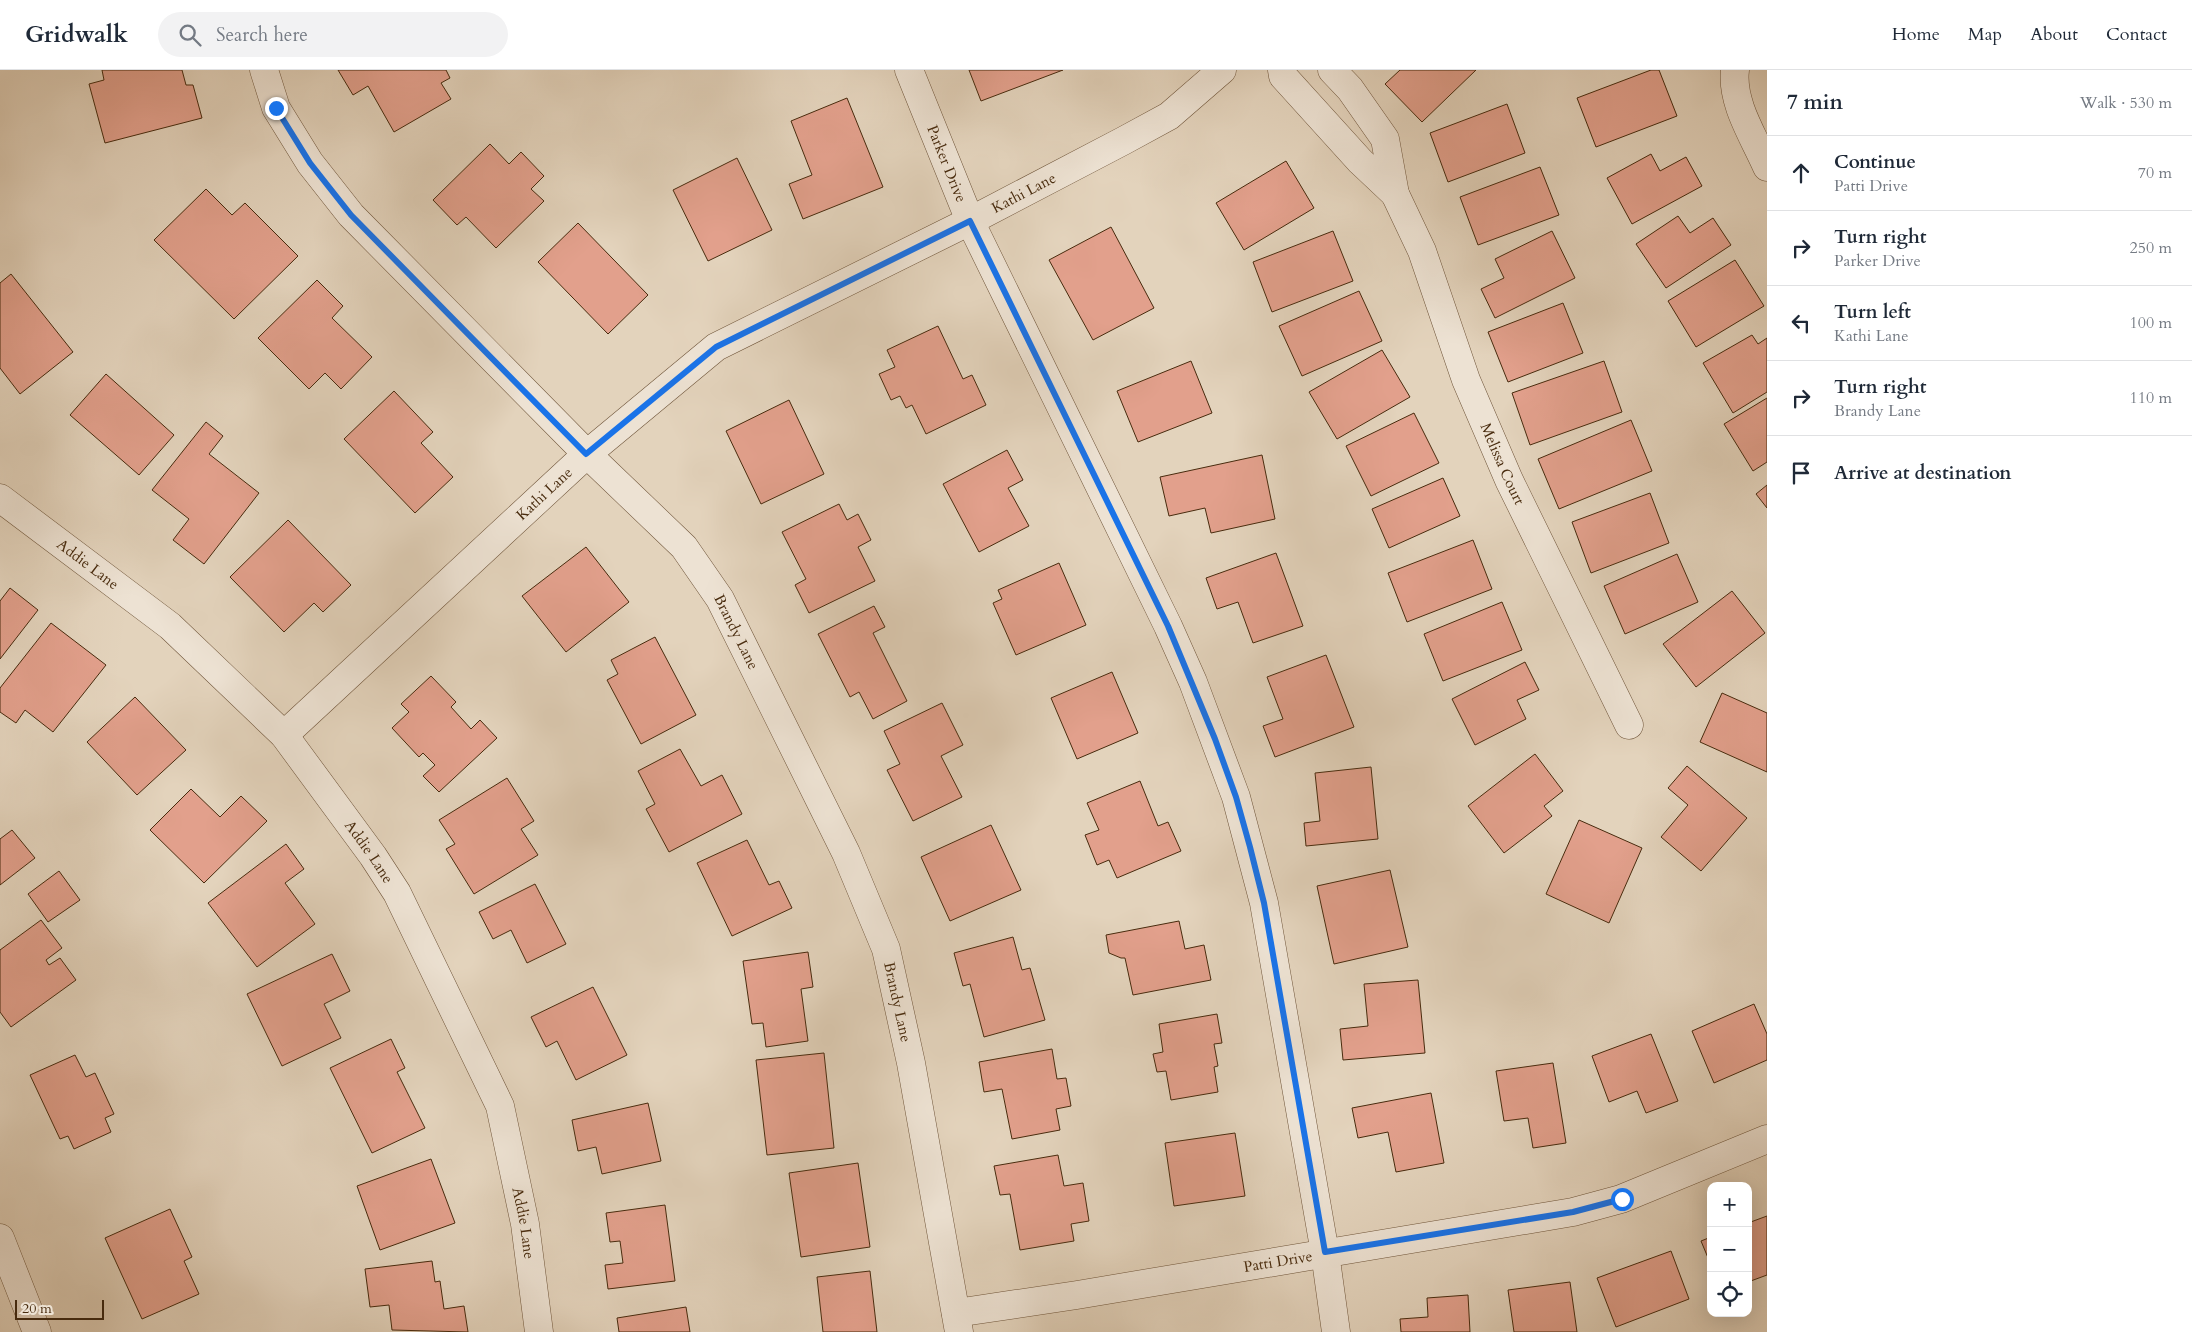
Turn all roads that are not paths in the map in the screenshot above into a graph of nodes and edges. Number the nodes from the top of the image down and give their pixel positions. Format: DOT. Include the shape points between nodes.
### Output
graph roads {
  1 [pos="264,70"];
  2 [pos="909,70"];
  3 [pos="1222,70"];
  4 [pos="1282,70"];
  5 [pos="1332,70"];
  6 [pos="1735,70"];
  7 [pos="1767,167"];
  8 [pos="1395,194"];
  9 [pos="970,221"];
  10 [pos="586,454"];
  11 [pos="0,498"];
  12 [pos="1629,725"];
  13 [pos="284,735"];
  14 [pos="1767,1140"];
  15 [pos="0,1238"];
  16 [pos="1325,1252"];
  17 [pos="957,1322"];
  18 [pos="37,1332"];
  19 [pos="539,1332"];
  20 [pos="1336,1332"];
  1 -- 10 [label="street, Brandy Lane" via="276,108 310,163 351,215"];
  2 -- 9 [label="street, Parker Drive"];
  3 -- 9 [label="street, Kathi Lane" via="1169,116"];
  4 -- 8 [label="street, Melissa Court" via="1283,76 1360,162"];
  5 -- 8 [label="street, Melissa Court" via="1350,89 1385,139"];
  6 -- 7 [label="street" via="1733,85"];
  8 -- 12 [label="street, Melissa Court" via="1422,251 1466,380 1509,480"];
  9 -- 10 [label="street, Kathi Lane" via="716,347"];
  9 -- 16 [label="street, Parker Drive" via="1168,626 1236,797 1264,903"];
  10 -- 13 [label="street, Kathi Lane"];
  10 -- 17 [label="street, Brandy Lane" via="684,546 720,599 846,854 886,949 911,1064"];
  11 -- 13 [label="street, Addie Lane" via="170,626"];
  13 -- 19 [label="street, Addie Lane" via="397,893 500,1106 525,1224"];
  14 -- 16 [label="street, Patti Drive" via="1622,1199 1573,1212"];
  15 -- 18 [label="street"];
  16 -- 17 [label="street, Patti Drive" via="1077,1295"];
  16 -- 20 [label="street, Parker Drive"];
}
